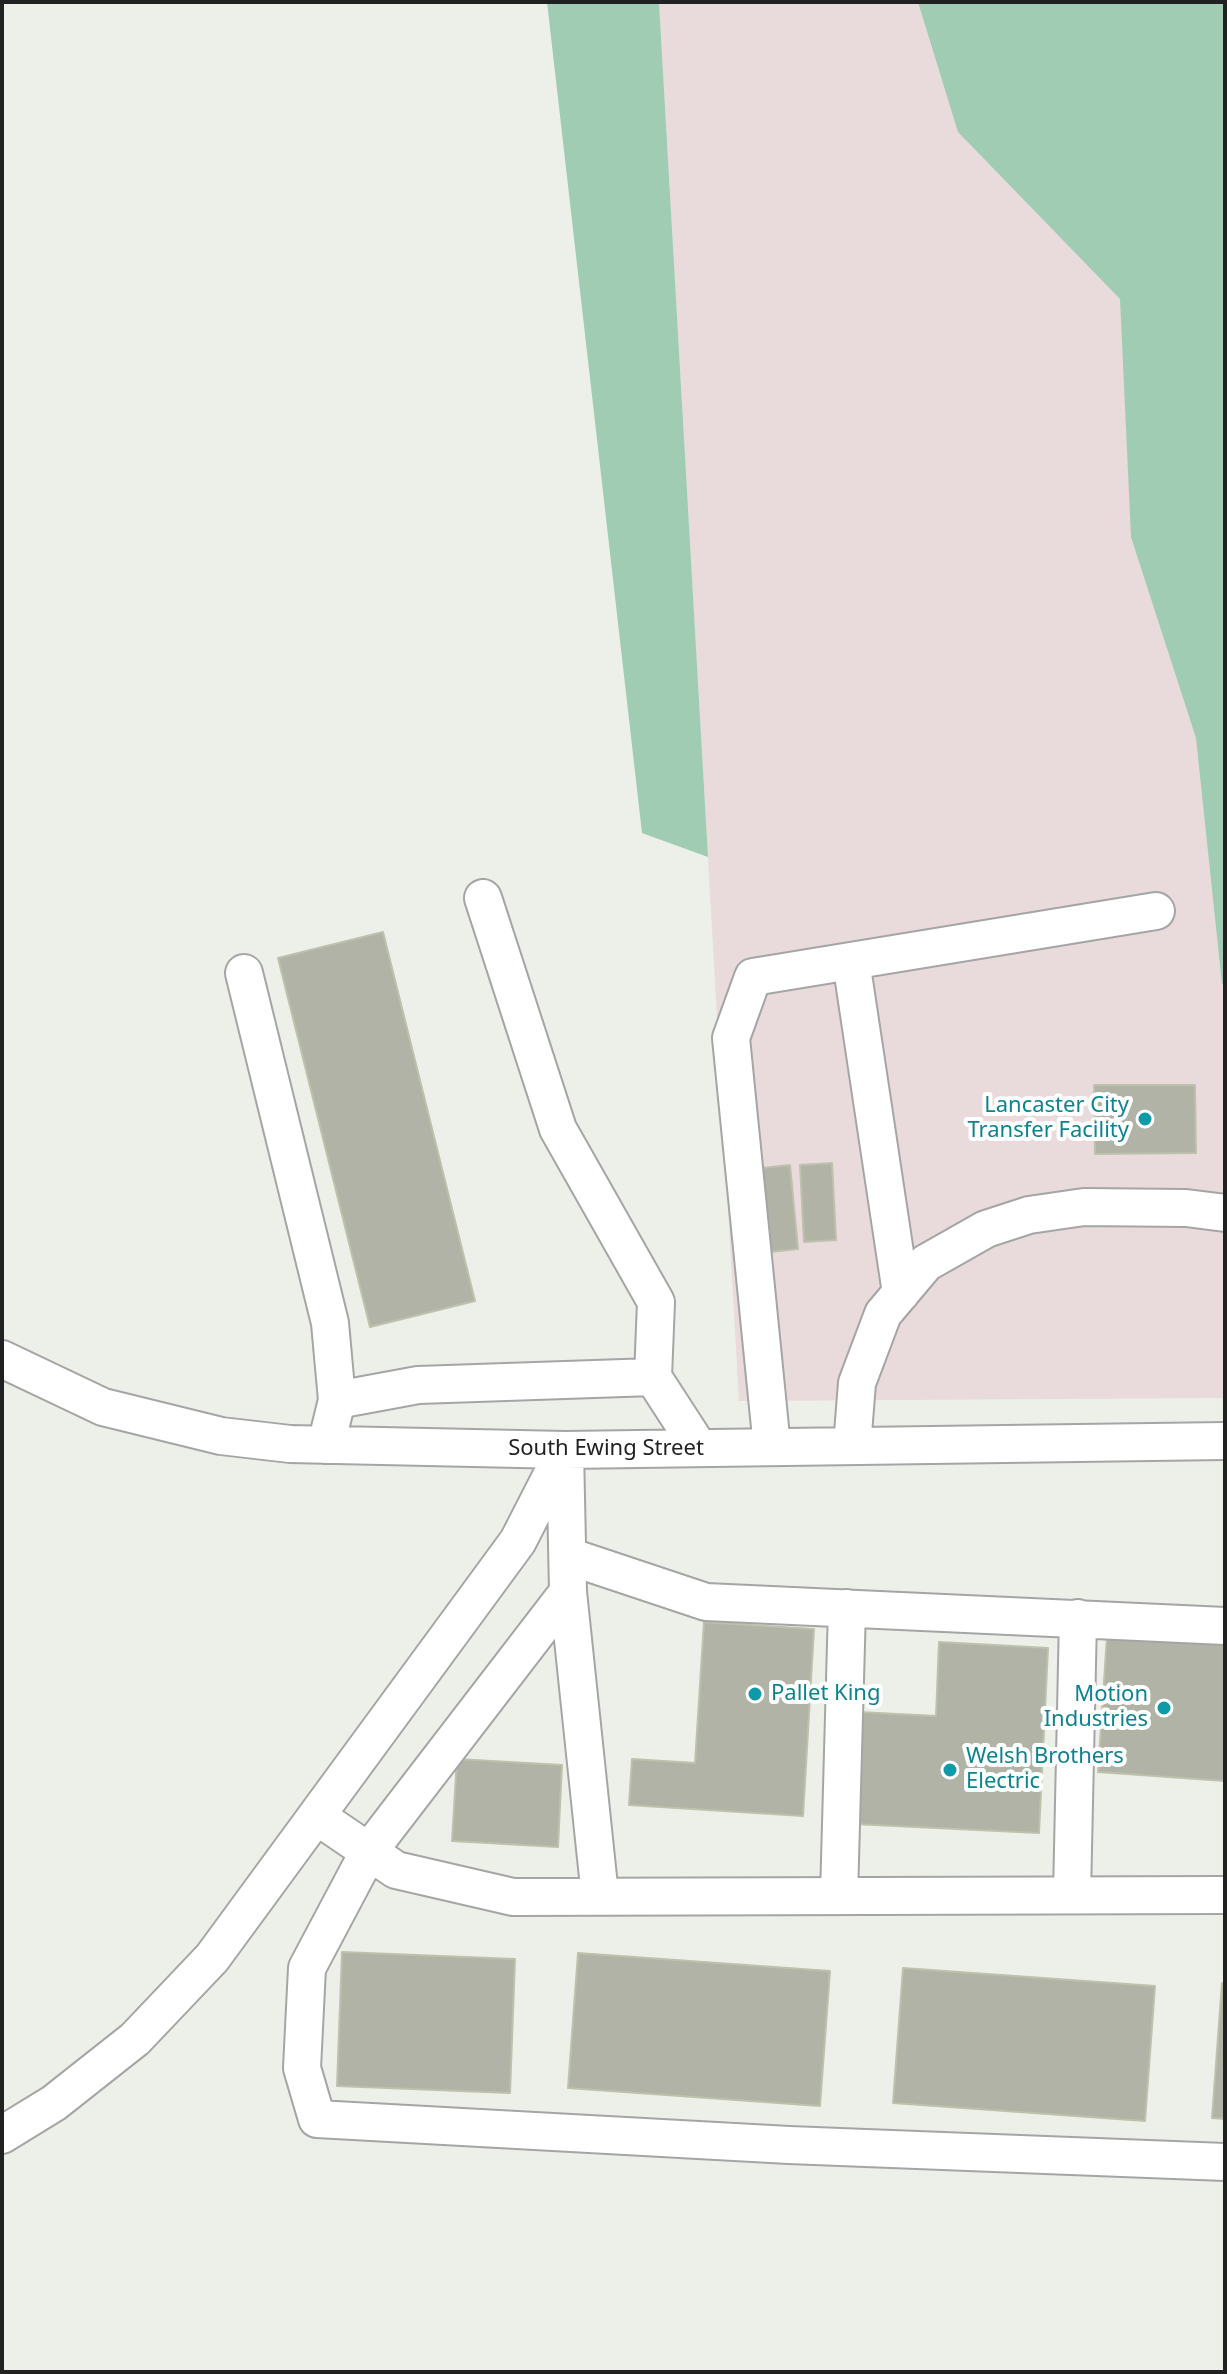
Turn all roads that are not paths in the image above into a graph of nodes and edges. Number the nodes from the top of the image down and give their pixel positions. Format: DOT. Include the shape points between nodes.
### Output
graph roads {
  1 [pos="483,898"];
  2 [pos="1156,911"];
  3 [pos="851,961"];
  4 [pos="244,973"];
  5 [pos="1225,1213"];
  6 [pos="901,1293"];
  7 [pos="2,1359"];
  8 [pos="653,1377"];
  9 [pos="337,1400"];
  10 [pos="1225,1441"];
  11 [pos="326,1445"];
  12 [pos="852,1446"];
  13 [pos="772,1447"];
  14 [pos="699,1448"];
  15 [pos="565,1450"];
  16 [pos="568,1556"];
  17 [pos="568,1592"];
  18 [pos="847,1608"];
  19 [pos="1078,1618"];
  20 [pos="1225,1626"];
  21 [pos="318,1817"];
  22 [pos="369,1851"];
  23 [pos="1072,1895"];
  24 [pos="1225,1895"];
  25 [pos="600,1896"];
  26 [pos="839,1896"];
  27 [pos="2,2135"];
  28 [pos="1225,2162"];
  1 -- 8 [label="street" via="558,1129 656,1302"];
  2 -- 3 [label="street"];
  3 -- 6 [label="street"];
  3 -- 13 [label="street" via="753,977 731,1038"];
  4 -- 9 [label="street" via="330,1323"];
  5 -- 6 [label="street" via="1084,1207 1029,1215 986,1229 926,1263"];
  6 -- 12 [label="street" via="883,1314 857,1383"];
  7 -- 11 [label="street, South Ewing Street" via="103,1407 153,1422 221,1436"];
  8 -- 9 [label="street" via="418,1385"];
  8 -- 14 [label="street"];
  9 -- 11 [label="street"];
  10 -- 12 [label="street, South Ewing Street"];
  11 -- 15 [label="street, South Ewing Street"];
  12 -- 13 [label="street, South Ewing Street"];
  13 -- 14 [label="street, South Ewing Street"];
  14 -- 15 [label="street, South Ewing Street"];
  15 -- 16 [label="street"];
  15 -- 21 [label="street" via="518,1541"];
  16 -- 17 [label="street"];
  16 -- 18 [label="street" via="706,1602"];
  17 -- 22 [label="street"];
  17 -- 25 [label="street"];
  18 -- 19 [label="street"];
  18 -- 26 [label="street"];
  19 -- 20 [label="street"];
  19 -- 23 [label="street"];
  21 -- 22 [label="street"];
  21 -- 27 [label="street" via="212,1958 135,2039 54,2103"];
  22 -- 25 [label="street" via="396,1870 513,1897"];
  22 -- 28 [label="street" via="307,1968 302,2068 317,2119"];
  23 -- 24 [label="street"];
  23 -- 26 [label="street"];
  25 -- 26 [label="street"];
}
